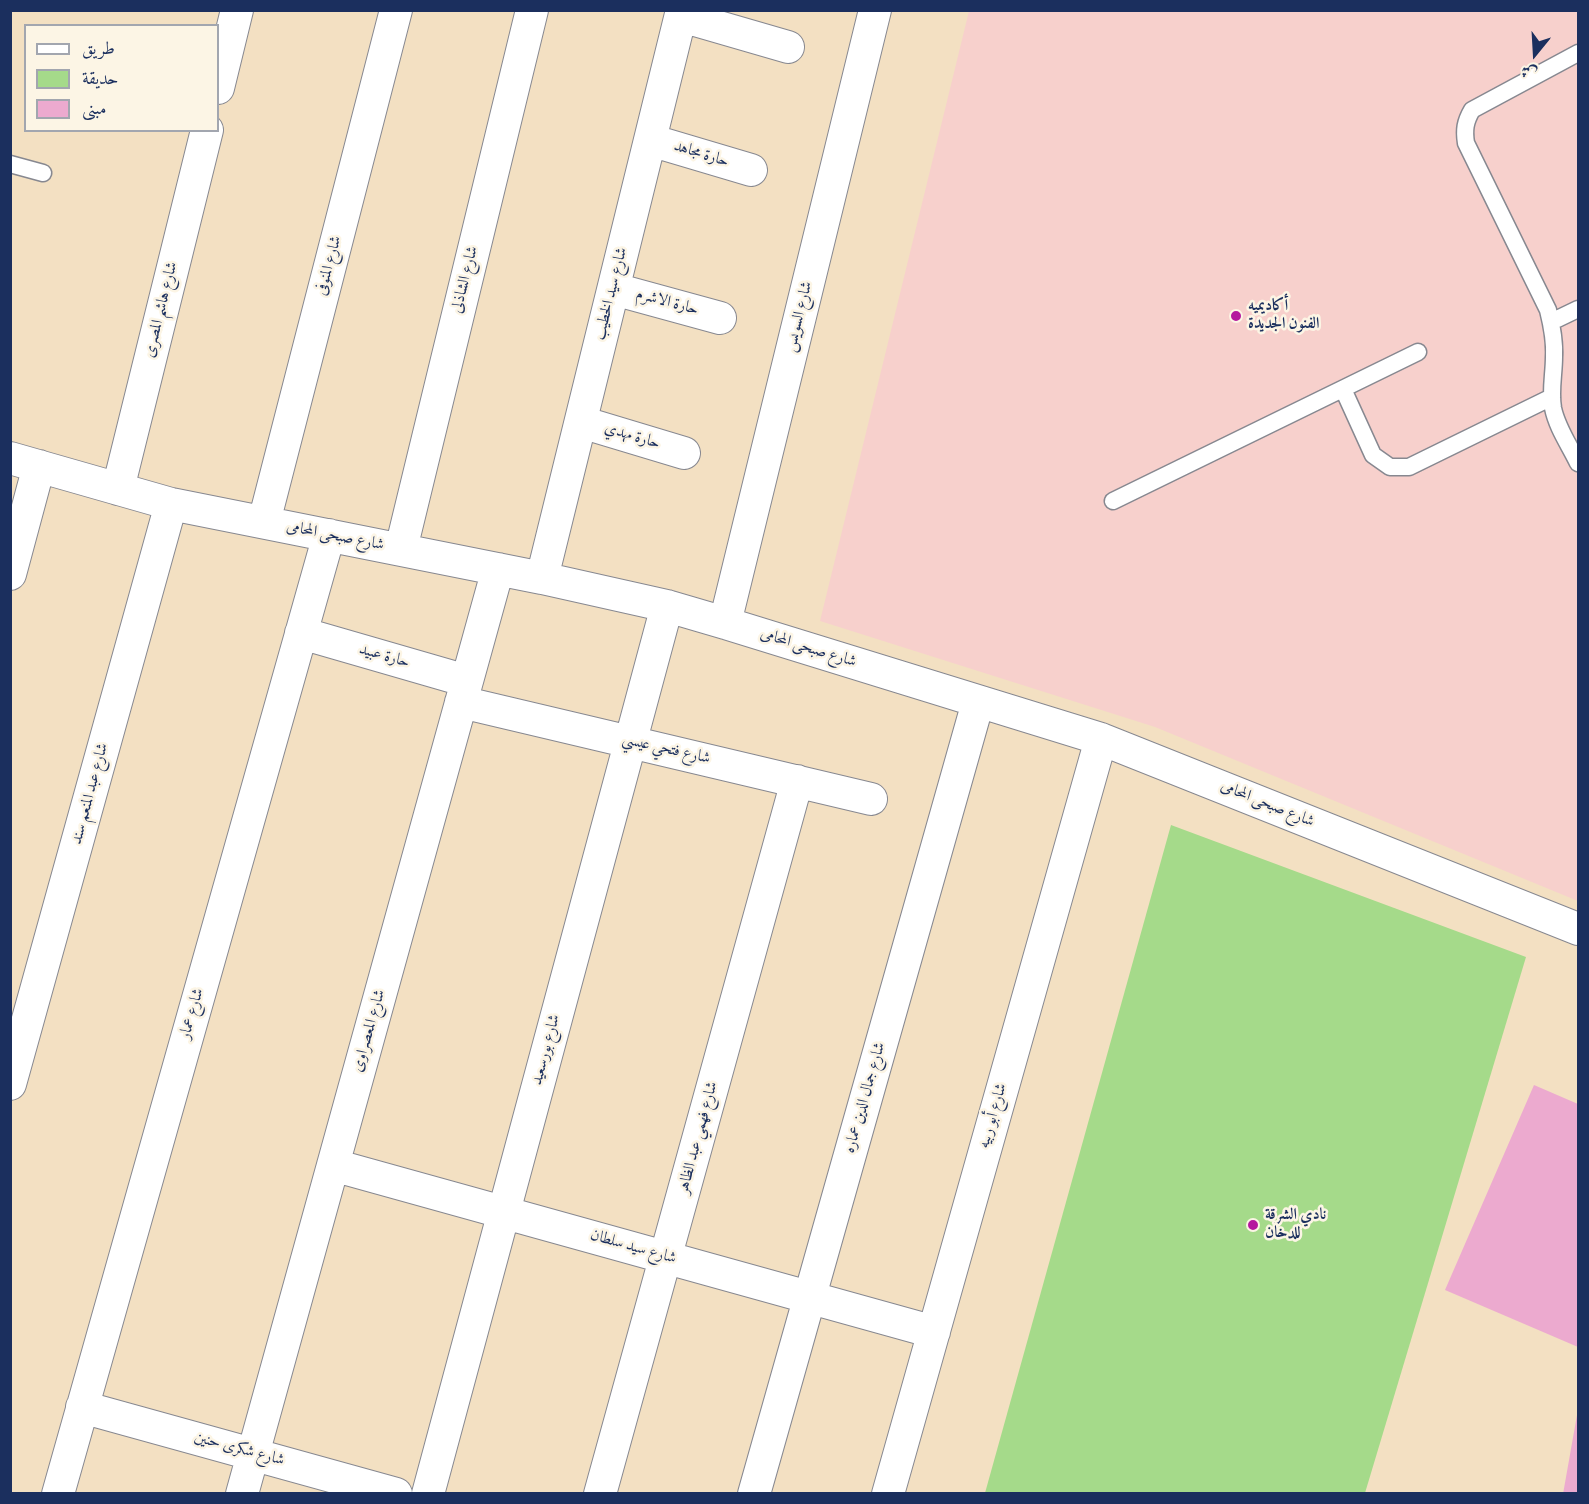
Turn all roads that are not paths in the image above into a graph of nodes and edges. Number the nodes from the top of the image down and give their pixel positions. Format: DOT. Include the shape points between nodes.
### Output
graph roads {
  1 [pos="237,10"];
  2 [pos="396,10"];
  3 [pos="532,10"];
  4 [pos="875,10"];
  5 [pos="681,14"];
  6 [pos="788,47"];
  7 [pos="1578,53"];
  8 [pos="219,84"];
  9 [pos="207,132"];
  10 [pos="650,140"];
  11 [pos="10,164"];
  12 [pos="751,170"];
  13 [pos="43,173"];
  14 [pos="614,289"];
  15 [pos="1578,309"];
  16 [pos="720,318"];
  17 [pos="1551,322"];
  18 [pos="1418,352"];
  19 [pos="1343,389"];
  20 [pos="1552,397"];
  21 [pos="581,422"];
  22 [pos="684,453"];
  23 [pos="25,462"];
  24 [pos="1578,464"];
  25 [pos="118,489"];
  26 [pos="1113,501"];
  27 [pos="171,504"];
  28 [pos="264,522"];
  29 [pos="329,535"];
  30 [pos="401,549"];
  31 [pos="498,569"];
  32 [pos="10,574"];
  33 [pos="542,578"];
  34 [pos="667,606"];
  35 [pos="725,623"];
  36 [pos="301,633"];
  37 [pos="464,692"];
  38 [pos="978,702"];
  39 [pos="1101,739"];
  40 [pos="631,742"];
  41 [pos="797,782"];
  42 [pos="871,799"];
  43 [pos="1578,929"];
  44 [pos="16,1038"];
  45 [pos="10,1084"];
  46 [pos="333,1165"];
  47 [pos="503,1212"];
  48 [pos="666,1257"];
  49 [pos="810,1298"];
  50 [pos="934,1332"];
  51 [pos="82,1407"];
  52 [pos="253,1454"];
  53 [pos="58,1494"];
  54 [pos="242,1494"];
  55 [pos="396,1494"];
  56 [pos="428,1494"];
  57 [pos="600,1494"];
  58 [pos="754,1494"];
  59 [pos="888,1494"];
  1 -- 8 [label="street"];
  2 -- 28 [label="street, شارع المنوفى"];
  3 -- 30 [label="street, شارع الشاذلى"];
  4 -- 35 [label="street, شارع السويس"];
  5 -- 6 [label="street"];
  5 -- 10 [label="street, شارع سيد الخطيب"];
  7 -- 17 [label="lane" via="1472,110 1466,120 1466,143"];
  9 -- 25 [label="street, شارع هاشم المصرى"];
  10 -- 12 [label="street, حارة مجاهد"];
  10 -- 14 [label="street, شارع سيد الخطيب"];
  11 -- 13 [label="lane"];
  14 -- 16 [label="street, حارة الاشرم"];
  14 -- 21 [label="street, شارع سيد الخطيب"];
  15 -- 17 [label="lane"];
  17 -- 20 [label="lane"];
  18 -- 19 [label="lane"];
  19 -- 20 [label="lane" via="1373,455 1397,468 1409,467"];
  19 -- 26 [label="lane"];
  20 -- 24 [label="lane" via="1557,421"];
  21 -- 22 [label="street, حارة مهدي"];
  21 -- 33 [label="street, شارع سيد الخطيب"];
  23 -- 25 [label="street, شارع صبحى المحامى"];
  23 -- 32 [label="street"];
  25 -- 27 [label="street, شارع صبحى المحامى"];
  27 -- 28 [label="street, شارع صبحى المحامى"];
  27 -- 44 [label="street, شارع عبد المنعم سند"];
  28 -- 29 [label="street, شارع صبحى المحامى"];
  29 -- 30 [label="street, شارع صبحى المحامى"];
  29 -- 36 [label="street, شارع عمار"];
  30 -- 31 [label="street, شارع صبحى المحامى"];
  31 -- 33 [label="street, شارع صبحى المحامى"];
  31 -- 37 [label="street, شارع المعصراوى"];
  33 -- 34 [label="street, شارع صبحى المحامى"];
  34 -- 35 [label="street, شارع صبحى المحامى"];
  34 -- 40 [label="street, شارع بورسعيد"];
  35 -- 38 [label="street, شارع صبحى المحامى"];
  36 -- 37 [label="street, حارة عبيد"];
  36 -- 51 [label="street, شارع عمار"];
  37 -- 40 [label="street, شارع فتحي عيسي"];
  37 -- 46 [label="street, شارع المعصراوى"];
  38 -- 39 [label="street, شارع صبحى المحامى"];
  38 -- 49 [label="street, شارع جمال الدين عماره"];
  39 -- 43 [label="street, شارع صبحى المحامى"];
  39 -- 50 [label="street, شارع أبو ربيه"];
  40 -- 41 [label="street, شارع فتحي عيسي"];
  40 -- 47 [label="street, شارع بورسعيد"];
  41 -- 42 [label="street, شارع فتحي عيسي"];
  41 -- 48 [label="street, شارع فهمي عبد الظاهر"];
  44 -- 45 [label="street, شارع عبد المنعم سند"];
  46 -- 47 [label="street, شارع سيد سلطان"];
  46 -- 52 [label="street, شارع المعصراوى"];
  47 -- 48 [label="street, شارع سيد سلطان"];
  47 -- 56 [label="street, شارع بورسعيد"];
  48 -- 49 [label="street, شارع سيد سلطان"];
  48 -- 57 [label="street, شارع فهمي عبد الظاهر"];
  49 -- 50 [label="street, شارع سيد سلطان"];
  49 -- 58 [label="street, شارع جمال الدين عماره"];
  50 -- 59 [label="street, شارع أبو ربيه"];
  51 -- 52 [label="street, شارع شكرى حنين"];
  51 -- 53 [label="street, شارع عمار"];
  52 -- 54 [label="street, شارع المعصراوى"];
  52 -- 55 [label="street, شارع شكرى حنين"];
}
